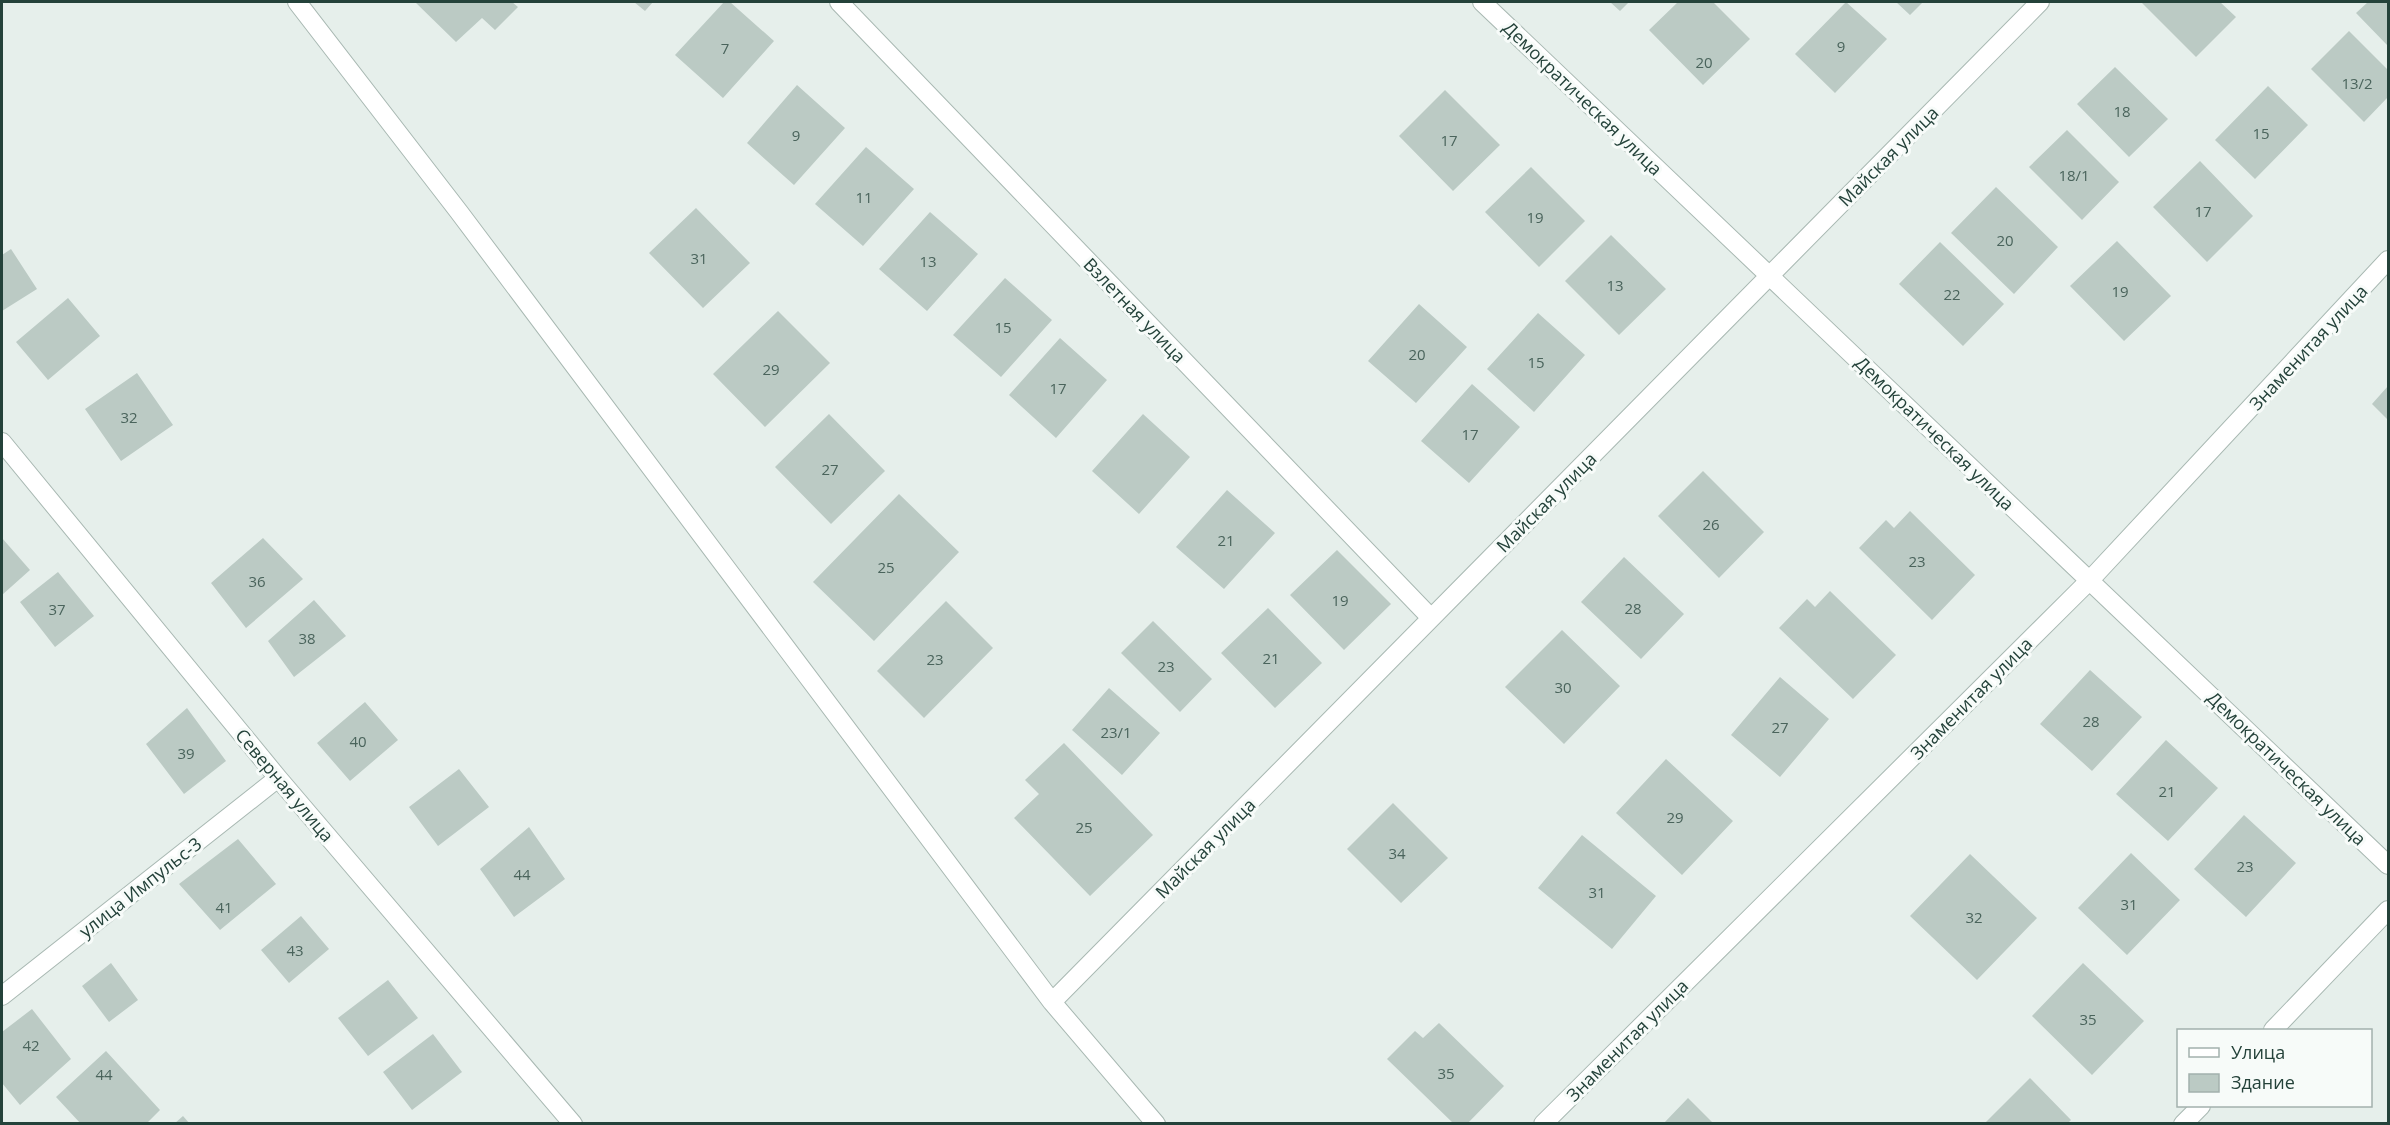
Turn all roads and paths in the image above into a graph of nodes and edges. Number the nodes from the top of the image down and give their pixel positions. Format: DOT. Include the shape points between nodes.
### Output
graph roads {
  1 [pos="297,2"];
  2 [pos="839,2"];
  3 [pos="1482,2"];
  4 [pos="2040,2"];
  5 [pos="2388,260"];
  6 [pos="1770,276"];
  7 [pos="2,442"];
  8 [pos="2090,580"];
  9 [pos="1431,618"];
  10 [pos="278,778"];
  11 [pos="2388,865"];
  12 [pos="2388,910"];
  13 [pos="2,996"];
  14 [pos="1052,1002"];
  15 [pos="2274,1029"];
  16 [pos="2200,1107"];
  17 [pos="573,1124"];
  18 [pos="1156,1124"];
  19 [pos="1543,1124"];
  20 [pos="2183,1124"];
  1 -- 14 [label="street"];
  2 -- 9 [label="street, Взлетная улица"];
  3 -- 6 [label="street, Демократическая улица"];
  4 -- 6 [label="street, Майская улица"];
  5 -- 8 [label="street, Знаменитая улица"];
  6 -- 8 [label="street, Демократическая улица"];
  6 -- 9 [label="street, Майская улица"];
  7 -- 10 [label="street, Северная улица"];
  8 -- 11 [label="street, Демократическая улица"];
  8 -- 19 [label="street, Знаменитая улица"];
  9 -- 14 [label="street, Майская улица"];
  10 -- 13 [label="street, улица Импульс-3"];
  10 -- 17 [label="street, Северная улица"];
  12 -- 15 [label="street"];
  14 -- 18 [label="street"];
  16 -- 20 [label="street"];
}
